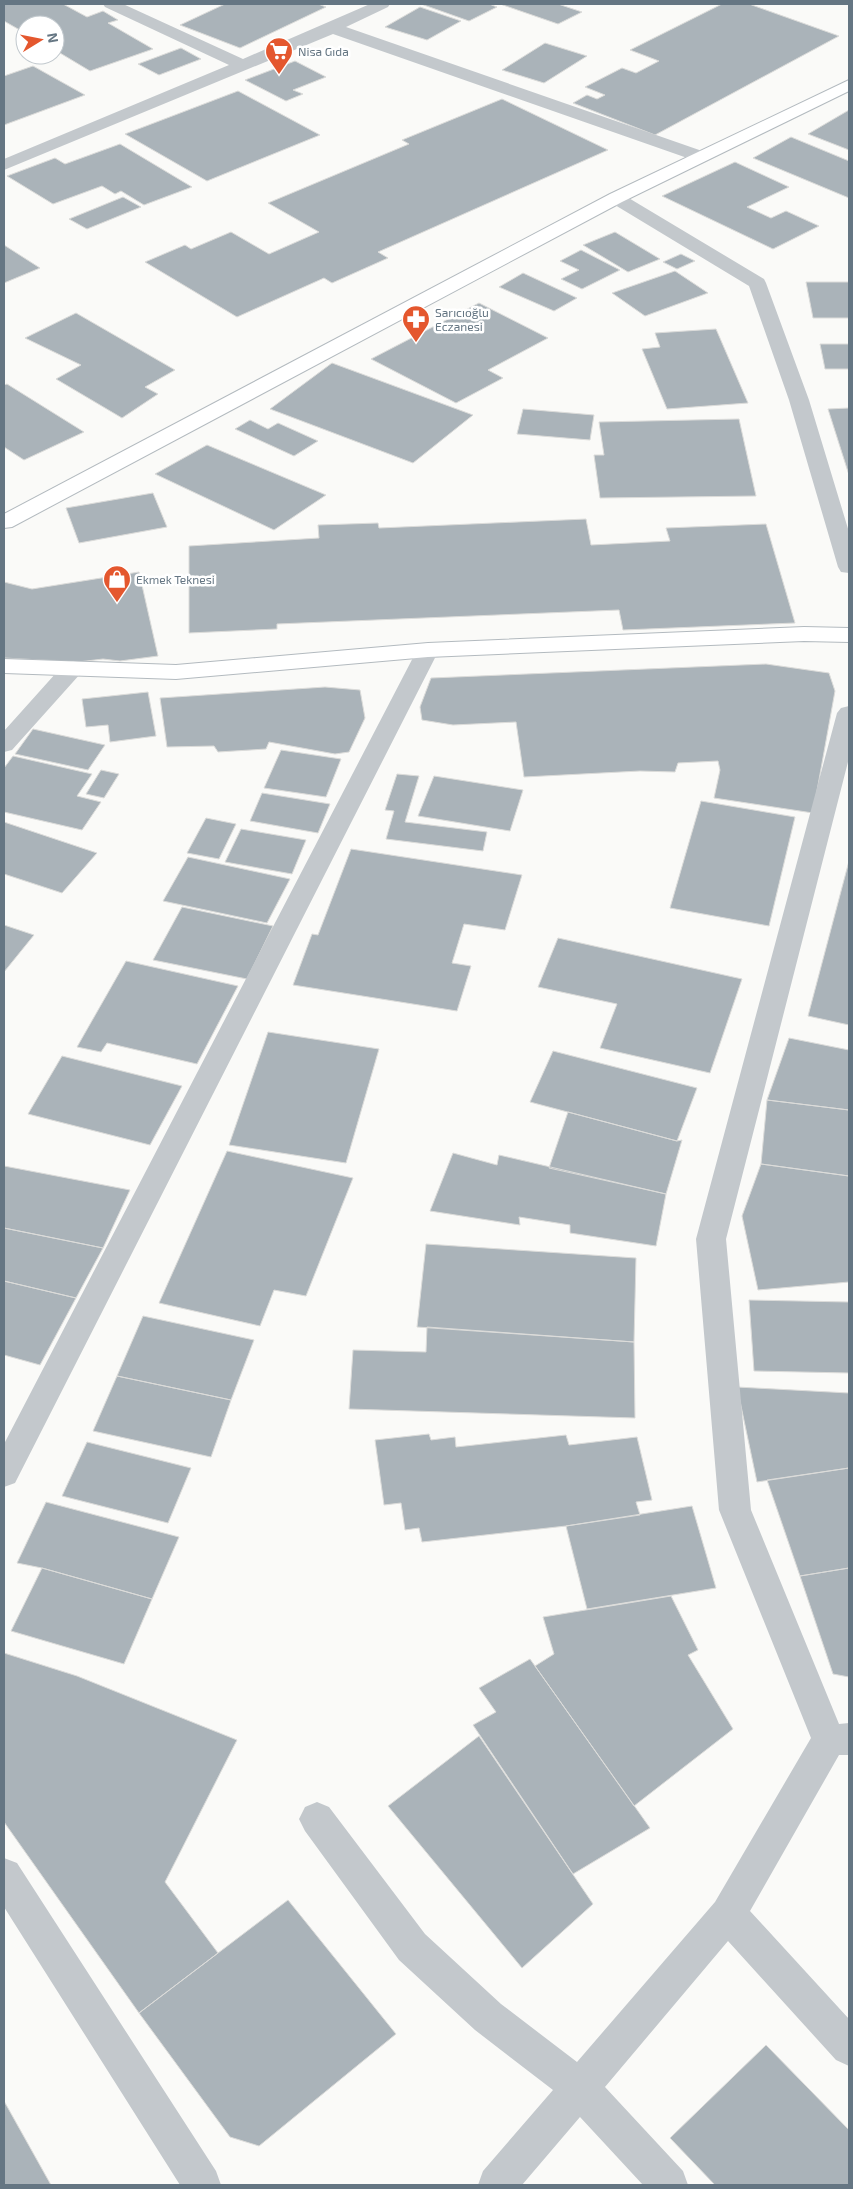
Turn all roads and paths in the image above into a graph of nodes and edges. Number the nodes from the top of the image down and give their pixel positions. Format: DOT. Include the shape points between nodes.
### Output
graph roads {
  1 [pos="111,4"];
  2 [pos="382,4"];
  3 [pos="332,28"];
  4 [pos="242,65"];
  5 [pos="849,85"];
  6 [pos="700,156"];
  7 [pos="4,165"];
  8 [pos="616,198"];
  9 [pos="4,522"];
  10 [pos="849,568"];
  11 [pos="849,635"];
  12 [pos="428,650"];
  13 [pos="4,666"];
  14 [pos="73,668"];
  15 [pos="849,713"];
  16 [pos="4,745"];
  17 [pos="4,1474"];
  18 [pos="839,1739"];
  19 [pos="317,1819"];
  20 [pos="4,1875"];
  21 [pos="728,1914"];
  22 [pos="849,2046"];
  23 [pos="579,2087"];
  24 [pos="202,2185"];
  25 [pos="497,2185"];
  26 [pos="669,2185"];
  1 -- 4 [label="street"];
  2 -- 3 [label="street"];
  3 -- 4 [label="street"];
  3 -- 6 [label="street"];
  4 -- 7 [label="street"];
  5 -- 6 [label="main road"];
  6 -- 8 [label="main road"];
  8 -- 9 [label="main road"];
  8 -- 10 [label="street" via="757,282 799,400"];
  11 -- 12 [label="main road" via="804,634"];
  12 -- 14 [label="main road" via="176,672"];
  12 -- 17 [label="street"];
  13 -- 14 [label="main road"];
  14 -- 16 [label="street"];
  15 -- 18 [label="street" via="711,1239 735,1510"];
  18 -- 21 [label="street"];
  19 -- 23 [label="street" via="412,1947 488,2017"];
  20 -- 24 [label="street"];
  21 -- 22 [label="street"];
  21 -- 23 [label="street"];
  23 -- 25 [label="street"];
  23 -- 26 [label="street"];
}
